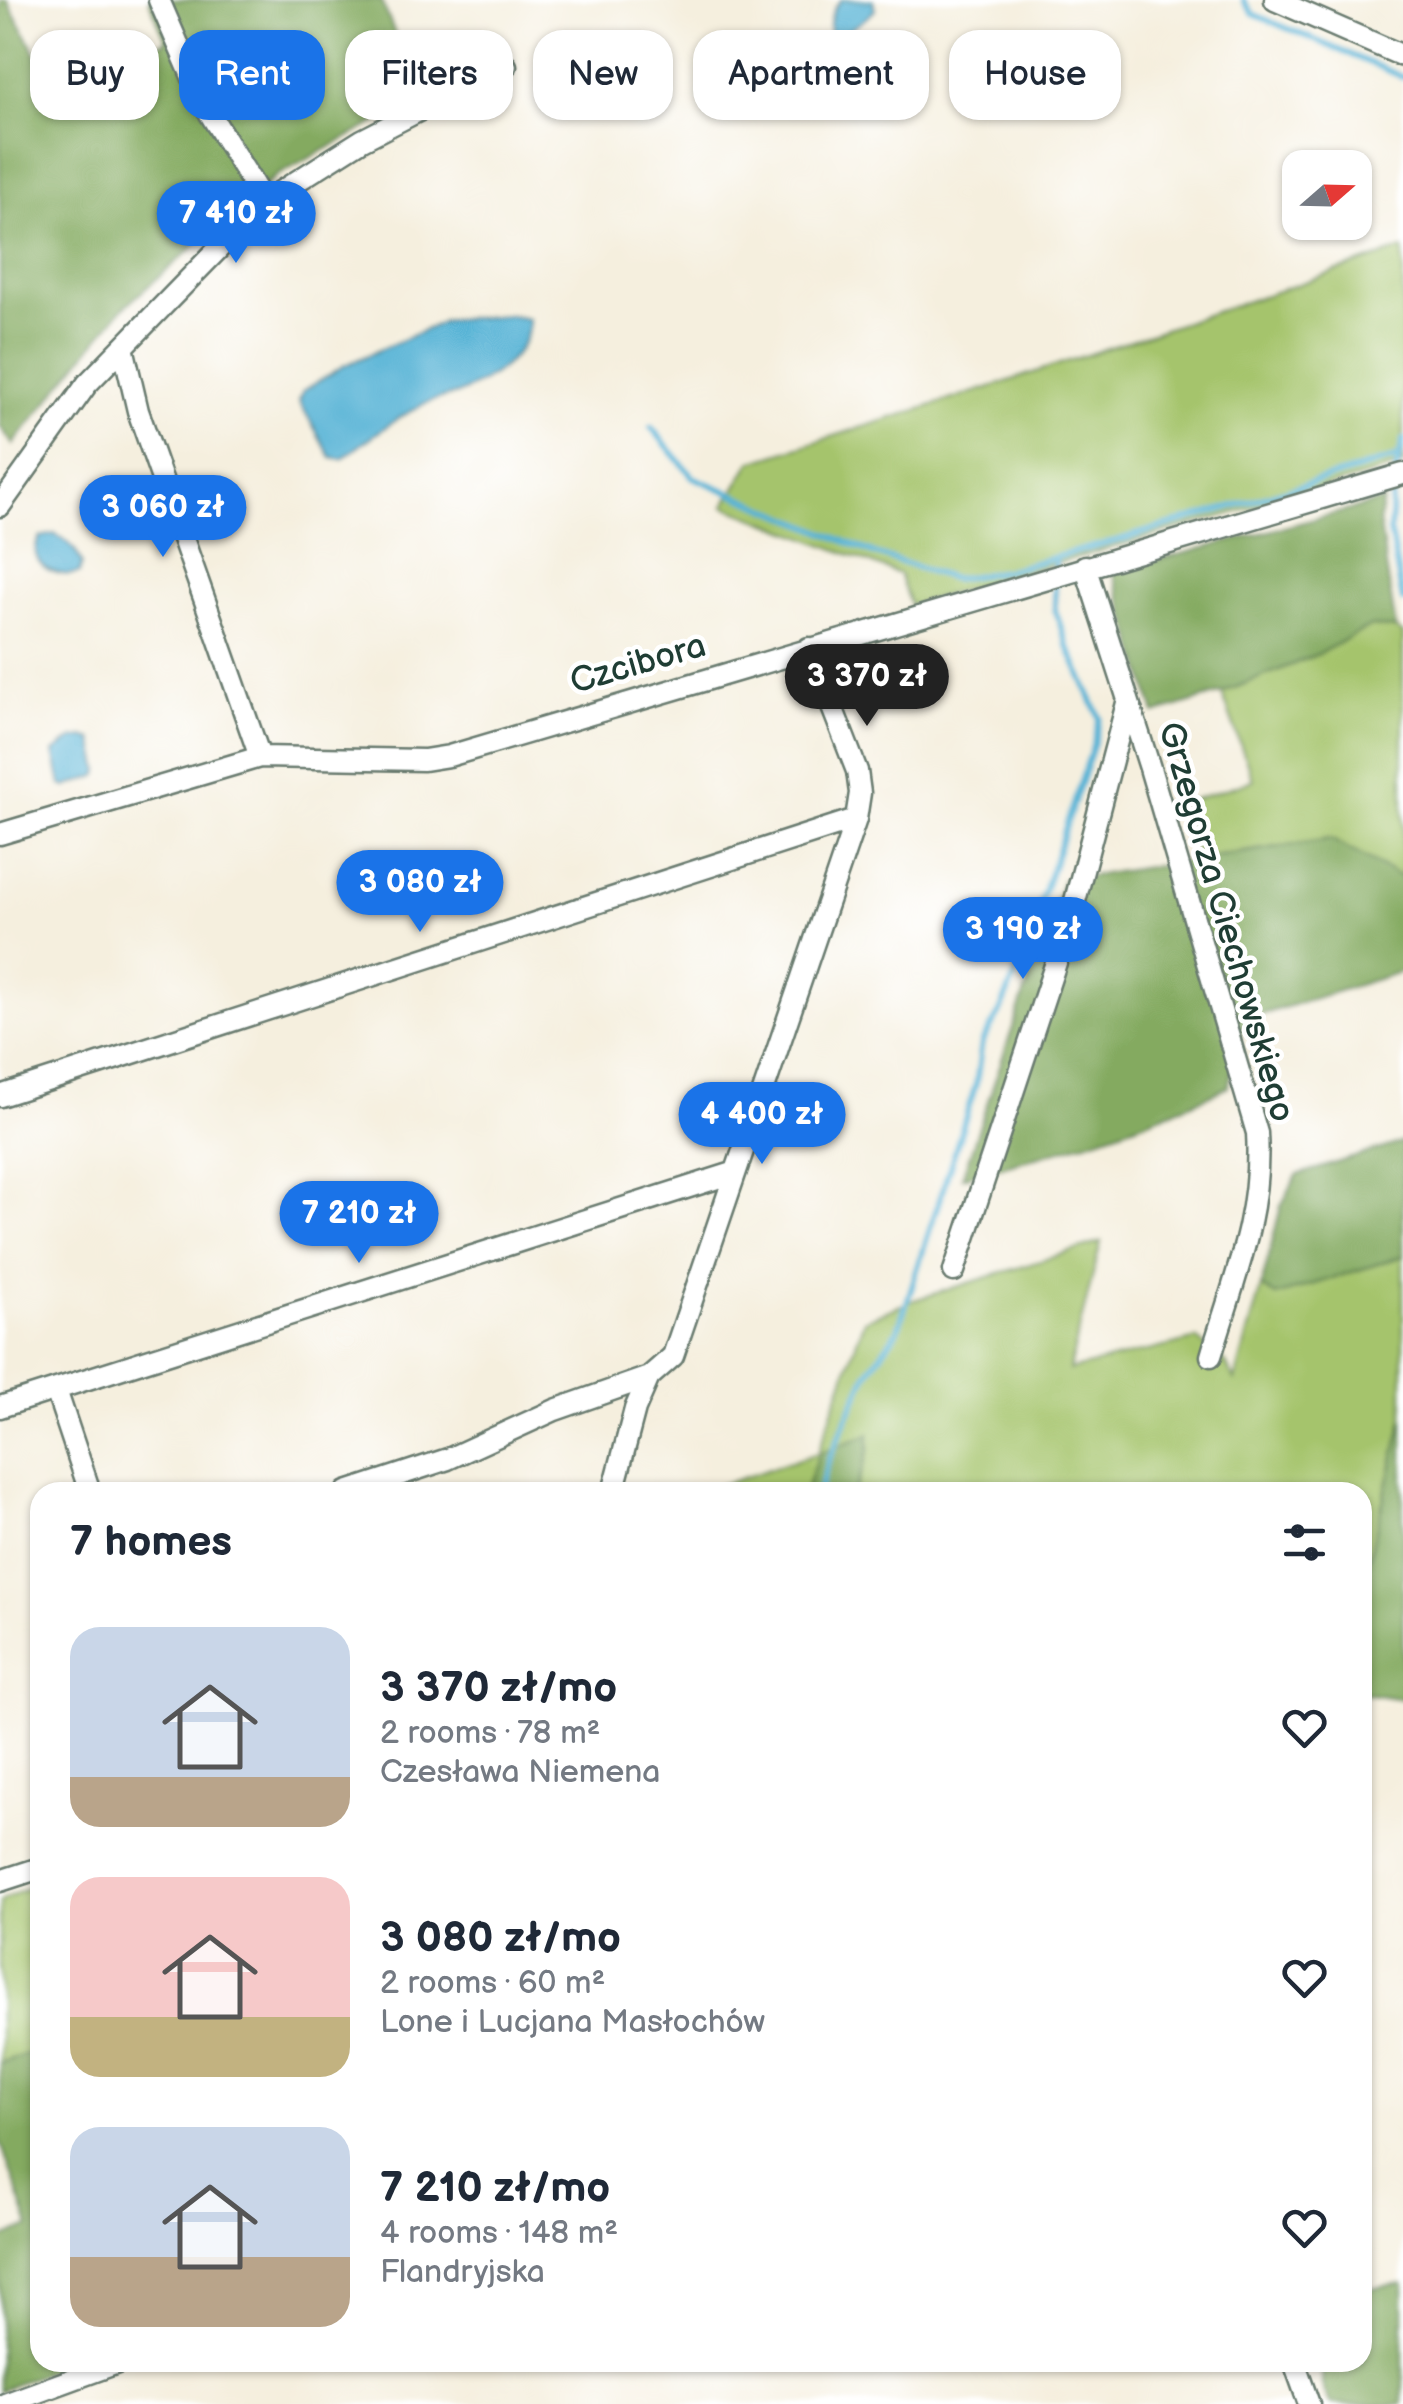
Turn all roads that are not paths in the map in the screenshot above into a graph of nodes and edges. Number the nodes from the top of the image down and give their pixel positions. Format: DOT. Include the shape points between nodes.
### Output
graph roads {
  1 [pos="159,0"];
  2 [pos="1275,0"];
  3 [pos="1403,56"];
  4 [pos="401,120"];
  5 [pos="264,202"];
  6 [pos="123,347"];
  7 [pos="1403,474"];
  8 [pos="0,506"];
  9 [pos="1085,566"];
  10 [pos="809,648"];
  11 [pos="1127,702"];
  12 [pos="260,757"];
  13 [pos="856,819"];
  14 [pos="0,834"];
  15 [pos="0,1096"];
  16 [pos="733,1173"];
  17 [pos="954,1271"];
  18 [pos="1211,1356"];
  19 [pos="649,1377"];
  20 [pos="56,1390"];
  21 [pos="0,1407"];
  22 [pos="87,1482"];
  23 [pos="377,1482"];
  24 [pos="616,1482"];
  25 [pos="30,1871"];
  26 [pos="0,1881"];
  27 [pos="93,2372"];
  28 [pos="1298,2372"];
  29 [pos="5,2404"];
  30 [pos="1309,2404"];
  1 -- 5 [label="street" via="204,104"];
  2 -- 3 [label="street"];
  4 -- 5 [label="street"];
  5 -- 6 [label="street"];
  6 -- 8 [label="street" via="71,404"];
  6 -- 12 [label="street" via="138,411"];
  7 -- 9 [label="street, Czcibora"];
  9 -- 10 [label="street, Czcibora"];
  9 -- 11 [label="street, Grzegorza Ciechowskiego"];
  10 -- 12 [label="street, Czcibora" via="449,756"];
  10 -- 13 [label="street" via="857,772"];
  11 -- 17 [label="street" via="1070,920"];
  11 -- 18 [label="street, Grzegorza Ciechowskiego" via="1257,1133 1254,1219"];
  12 -- 14 [label="street, Czcibora"];
  13 -- 15 [label="street"];
  13 -- 16 [label="street"];
  16 -- 19 [label="street" via="673,1356"];
  16 -- 20 [label="street"];
  19 -- 23 [label="street"];
  19 -- 24 [label="street"];
  20 -- 21 [label="street"];
  20 -- 22 [label="street"];
  25 -- 26 [label="street"];
  27 -- 29 [label="street"];
  28 -- 30 [label="street"];
}
